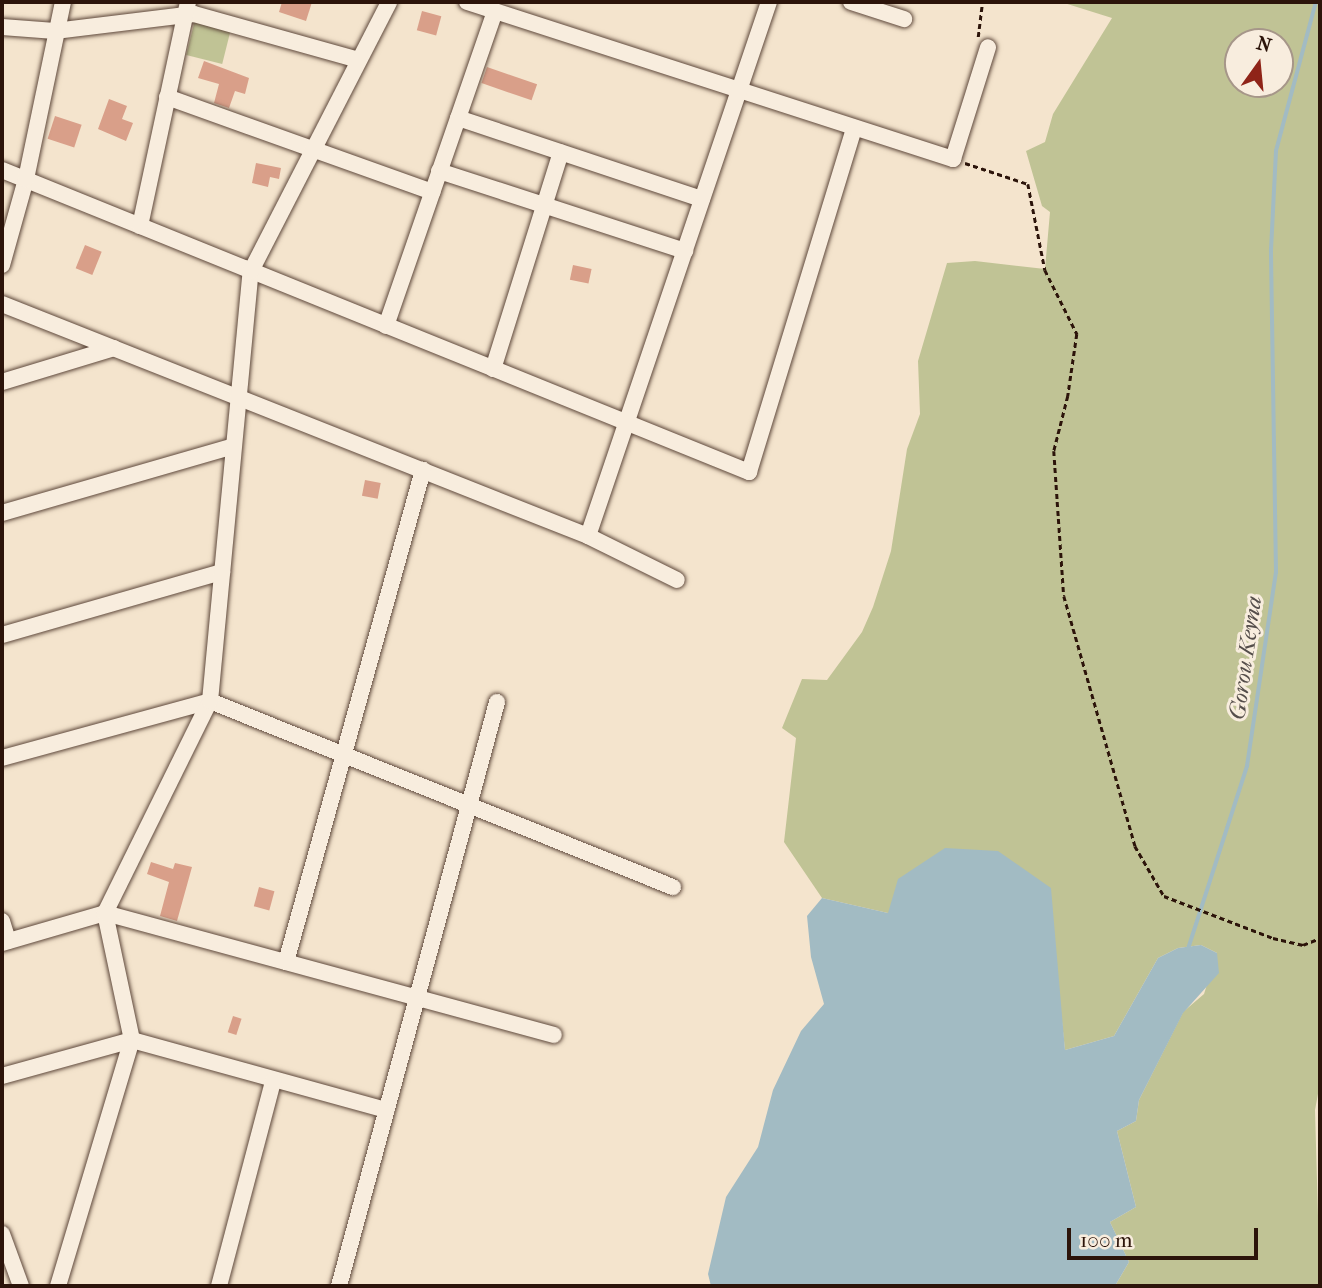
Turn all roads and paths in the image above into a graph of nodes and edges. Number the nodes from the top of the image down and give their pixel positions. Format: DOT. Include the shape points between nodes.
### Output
graph roads {
  1 [pos="63,2"];
  2 [pos="389,2"];
  3 [pos="467,2"];
  4 [pos="769,2"];
  5 [pos="851,2"];
  6 [pos="982,2"];
  7 [pos="186,9"];
  8 [pos="495,11"];
  9 [pos="904,19"];
  10 [pos="2,27"];
  11 [pos="55,31"];
  12 [pos="988,47"];
  13 [pos="359,60"];
  14 [pos="739,91"];
  15 [pos="167,97"];
  16 [pos="458,118"];
  17 [pos="855,128"];
  18 [pos="313,149"];
  19 [pos="561,152"];
  20 [pos="953,159"];
  21 [pos="2,170"];
  22 [pos="439,171"];
  23 [pos="26,179"];
  24 [pos="432,192"];
  25 [pos="702,199"];
  26 [pos="544,205"];
  27 [pos="140,226"];
  28 [pos="685,251"];
  29 [pos="2,265"];
  30 [pos="251,271"];
  31 [pos="2,304"];
  32 [pos="386,326"];
  33 [pos="114,348"];
  34 [pos="493,369"];
  35 [pos="2,382"];
  36 [pos="239,398"];
  37 [pos="626,423"];
  38 [pos="234,446"];
  39 [pos="423,470"];
  40 [pos="2,513"];
  41 [pos="588,536"];
  42 [pos="222,572"];
  43 [pos="677,580"];
  44 [pos="2,635"];
  45 [pos="210,701"];
  46 [pos="497,702"];
  47 [pos="343,755"];
  48 [pos="2,758"];
  49 [pos="467,805"];
  50 [pos="673,887"];
  51 [pos="105,913"];
  52 [pos="2,921"];
  53 [pos="1320,939"];
  54 [pos="5,942"];
  55 [pos="286,962"];
  56 [pos="416,997"];
  57 [pos="554,1035"];
  58 [pos="132,1040"];
  59 [pos="2,1076"];
  60 [pos="273,1081"];
  61 [pos="387,1110"];
  62 [pos="2,1234"];
  63 [pos="21,1286"];
  64 [pos="58,1286"];
  65 [pos="219,1286"];
  66 [pos="339,1286"];
  1 -- 11 [label="street"];
  2 -- 13 [label="street"];
  3 -- 8 [label="street"];
  4 -- 14 [label="street"];
  5 -- 9 [label="street"];
  6 -- 12 [label="path" via="976,34"];
  7 -- 11 [label="street"];
  7 -- 13 [label="street"];
  7 -- 15 [label="street"];
  8 -- 14 [label="street"];
  8 -- 16 [label="street"];
  10 -- 11 [label="street"];
  11 -- 23 [label="street"];
  12 -- 20 [label="street"];
  13 -- 18 [label="street"];
  14 -- 17 [label="street"];
  14 -- 25 [label="street"];
  15 -- 18 [label="street"];
  15 -- 27 [label="street"];
  16 -- 19 [label="street"];
  16 -- 22 [label="street"];
  17 -- 20 [label="street"];
  17 -- 37 [label="street" via="749,472"];
  18 -- 24 [label="street"];
  18 -- 30 [label="street"];
  19 -- 25 [label="street"];
  19 -- 26 [label="street"];
  20 -- 53 [label="path" via="1028,184 1045,270 1077,334 1054,451 1064,596 1135,846 1164,895 1273,938 1303,945"];
  21 -- 23 [label="street"];
  22 -- 24 [label="street"];
  22 -- 26 [label="street"];
  23 -- 27 [label="street"];
  23 -- 29 [label="street"];
  24 -- 32 [label="street"];
  25 -- 28 [label="street"];
  26 -- 28 [label="street"];
  26 -- 34 [label="street"];
  27 -- 30 [label="street"];
  28 -- 37 [label="street"];
  30 -- 32 [label="street"];
  30 -- 36 [label="street"];
  31 -- 33 [label="street"];
  32 -- 34 [label="street"];
  33 -- 35 [label="street"];
  33 -- 36 [label="street"];
  34 -- 37 [label="street"];
  36 -- 38 [label="street"];
  36 -- 39 [label="street"];
  37 -- 41 [label="street"];
  38 -- 40 [label="street"];
  38 -- 42 [label="street"];
  39 -- 41 [label="street"];
  39 -- 47 [label="street"];
  41 -- 43 [label="street"];
  42 -- 44 [label="street"];
  42 -- 45 [label="street"];
  45 -- 47 [label="street"];
  45 -- 48 [label="street"];
  45 -- 51 [label="street"];
  46 -- 49 [label="street"];
  47 -- 49 [label="street"];
  47 -- 55 [label="street"];
  49 -- 50 [label="street"];
  49 -- 56 [label="street"];
  51 -- 54 [label="street"];
  51 -- 55 [label="street"];
  51 -- 58 [label="street"];
  52 -- 54 [label="street"];
  55 -- 56 [label="street"];
  56 -- 57 [label="street"];
  56 -- 61 [label="street"];
  58 -- 59 [label="street"];
  58 -- 60 [label="street"];
  58 -- 64 [label="street"];
  60 -- 61 [label="street"];
  60 -- 65 [label="street"];
  61 -- 66 [label="street"];
  62 -- 63 [label="street"];
}
